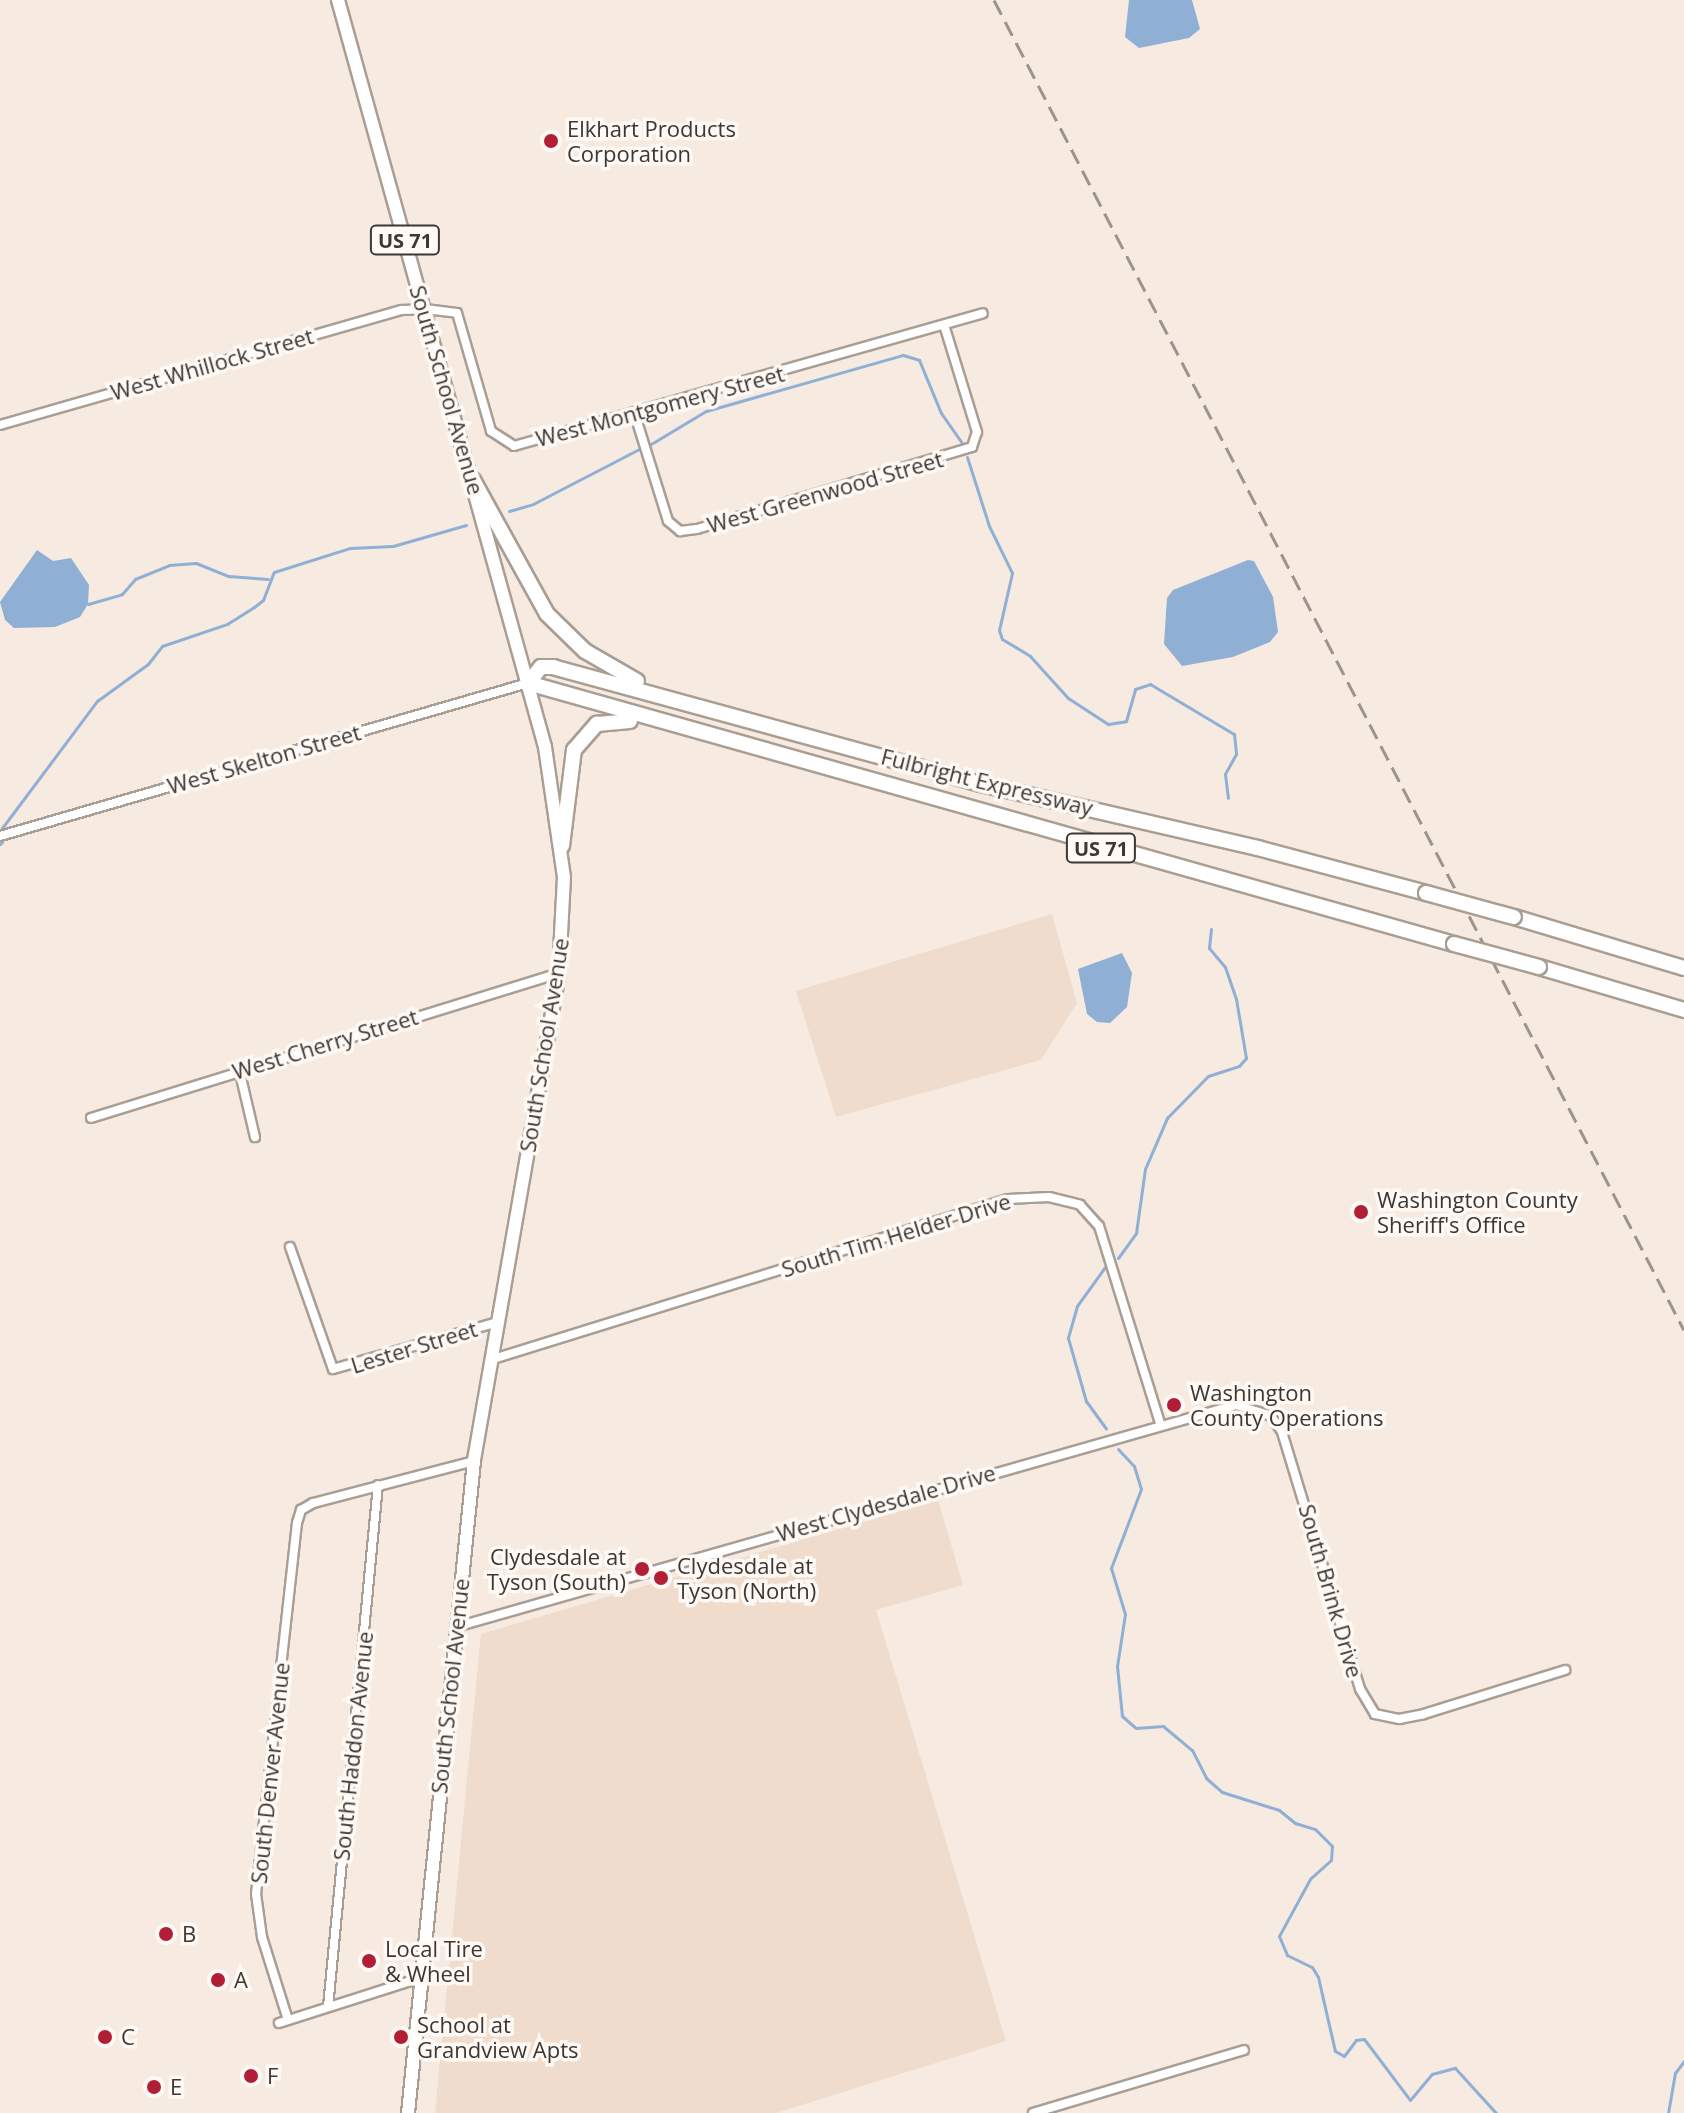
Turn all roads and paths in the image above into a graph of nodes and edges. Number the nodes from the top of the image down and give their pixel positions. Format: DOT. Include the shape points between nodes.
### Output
graph roads {
  1 [pos="338,0"];
  2 [pos="425,309"];
  3 [pos="983,313"];
  4 [pos="944,325"];
  5 [pos="635,415"];
  6 [pos="0,425"];
  7 [pos="473,480"];
  8 [pos="528,683"];
  9 [pos="682,699"];
  10 [pos="749,749"];
  11 [pos="0,836"];
  12 [pos="562,846"];
  13 [pos="1684,968"];
  14 [pos="559,973"];
  15 [pos="1684,1010"];
  16 [pos="239,1069"];
  17 [pos="91,1118"];
  18 [pos="255,1137"];
  19 [pos="290,1247"];
  20 [pos="495,1323"];
  21 [pos="489,1360"];
  22 [pos="1271,1416"];
  23 [pos="1160,1423"];
  24 [pos="474,1461"];
  25 [pos="378,1485"];
  26 [pos="455,1627"];
  27 [pos="1565,1670"];
  28 [pos="423,1977"];
  29 [pos="328,2007"];
  30 [pos="1244,2050"];
  31 [pos="1065,2109"];
  32 [pos="408,2113"];
  33 [pos="1033,2113"];
  1 -- 2 [label="main road, South School Avenue / US 71"];
  2 -- 5 [label="street, West Montgomery Street" via="457,313 491,431 505,444"];
  2 -- 6 [label="street, West Whillock Street" via="402,310"];
  2 -- 7 [label="main road, South School Avenue / US 71"];
  3 -- 4 [label="street, West Montgomery Street"];
  4 -- 5 [label="street, West Montgomery Street"];
  4 -- 5 [label="street, West Greenwood Street" via="976,443 688,532 672,528"];
  7 -- 8 [label="main road, South School Avenue / US 71"];
  7 -- 9 [label="highway" via="531,592 558,627 616,671"];
  8 -- 9 [label="highway, Fulbright Expressway" via="541,667 554,667"];
  8 -- 10 [label="highway, US 71"];
  8 -- 11 [label="street, West Skelton Street"];
  8 -- 12 [label="main road, South School Avenue" via="553,779"];
  9 -- 13 [label="highway, Fulbright Expressway / US 71, bridge" via="977,783 1426,893"];
  10 -- 12 [label="highway" via="628,720 597,724 578,742 571,759 571,801"];
  10 -- 15 [label="highway, Fulbright Expressway / US 71, bridge"];
  12 -- 14 [label="main road, South School Avenue"];
  14 -- 16 [label="street, West Cherry Street"];
  14 -- 20 [label="main road, South School Avenue"];
  16 -- 17 [label="street, West Cherry Street"];
  16 -- 18 [label="street"];
  19 -- 20 [label="street, Lester Street" via="333,1369"];
  20 -- 21 [label="main road, South School Avenue"];
  21 -- 23 [label="street, South Tim Helder Drive" via="1008,1199 1049,1197 1080,1205 1099,1226"];
  21 -- 24 [label="main road, South School Avenue"];
  22 -- 23 [label="street, West Clydesdale Drive" via="1236,1405"];
  22 -- 27 [label="street, South Brink Drive" via="1290,1451 1360,1689 1375,1714 1399,1719 1424,1714"];
  23 -- 26 [label="street, West Clydesdale Drive"];
  24 -- 25 [label="street"];
  24 -- 26 [label="main road, South School Avenue"];
  25 -- 29 [label="street, South Haddon Avenue"];
  25 -- 29 [label="street, South Denver Avenue" via="313,1503 301,1510 297,1523 256,1894 283,2022"];
  26 -- 28 [label="main road, South School Avenue"];
  28 -- 29 [label="street"];
  28 -- 32 [label="main road, South School Avenue"];
  30 -- 31 [label="street"];
  31 -- 33 [label="street"];
}
